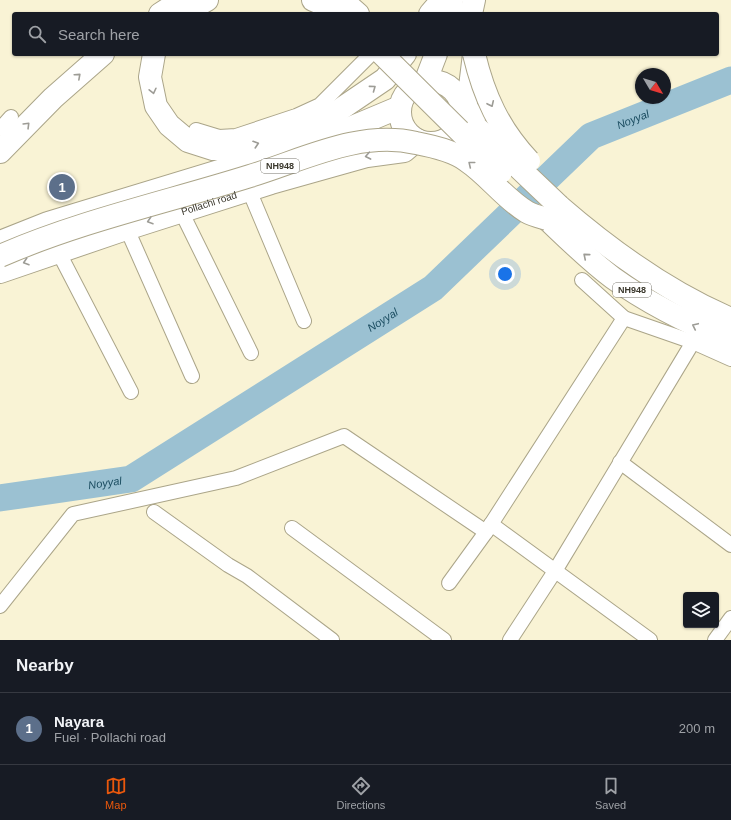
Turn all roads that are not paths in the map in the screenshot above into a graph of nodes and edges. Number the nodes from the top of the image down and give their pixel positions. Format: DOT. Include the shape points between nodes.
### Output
graph roads {
  1 [pos="182,0"];
  2 [pos="207,0"];
  3 [pos="313,0"];
  4 [pos="342,0"];
  5 [pos="474,0"];
  6 [pos="483,0"];
  7 [pos="163,12"];
  8 [pos="186,12"];
  9 [pos="336,12"];
  10 [pos="356,12"];
  11 [pos="471,12"];
  12 [pos="480,12"];
  13 [pos="101,56"];
  14 [pos="154,56"];
  15 [pos="369,56"];
  16 [pos="384,56"];
  17 [pos="402,56"];
  18 [pos="403,56"];
  19 [pos="435,56"];
  20 [pos="474,56"];
  21 [pos="474,56"];
  22 [pos="426,80"];
  23 [pos="464,106"];
  24 [pos="400,107"];
  25 [pos="11,117"];
  26 [pos="0,129"];
  27 [pos="196,130"];
  28 [pos="417,140"];
  29 [pos="0,152"];
  30 [pos="249,190"];
  31 [pos="181,211"];
  32 [pos="553,212"];
  33 [pos="127,229"];
  34 [pos="0,242"];
  35 [pos="58,252"];
  36 [pos="0,256"];
  37 [pos="0,272"];
  38 [pos="582,280"];
  39 [pos="731,308"];
  40 [pos="624,318"];
  41 [pos="731,319"];
  42 [pos="304,321"];
  43 [pos="731,341"];
  44 [pos="692,342"];
  45 [pos="251,353"];
  46 [pos="731,359"];
  47 [pos="192,376"];
  48 [pos="131,392"];
  49 [pos="620,462"];
  50 [pos="154,512"];
  51 [pos="292,528"];
  52 [pos="488,528"];
  53 [pos="731,545"];
  54 [pos="555,571"];
  55 [pos="449,583"];
  56 [pos="0,606"];
  57 [pos="731,618"];
  58 [pos="332,640"];
  59 [pos="444,640"];
  60 [pos="510,640"];
  61 [pos="650,640"];
  62 [pos="715,640"];
  1 -- 7 [label="main road"];
  2 -- 8 [label="main road"];
  3 -- 9 [label="main road"];
  4 -- 10 [label="main road"];
  5 -- 11 [label="main road"];
  6 -- 12 [label="main road"];
  29 -- 13 [label="main road, one-way" via="53,98"];
  14 -- 18 [label="main road, one-way" via="150,77 156,106 169,125 188,141 213,149 239,149 326,119 385,79"];
  15 -- 27 [label="street" via="320,105 296,116 236,136 219,137"];
  16 -- 32 [label="main road, bridge"];
  17 -- 32 [label="main road, bridge"];
  19 -- 22 [label="main road"];
  20 -- 32 [label="main road, one-way, bridge" via="481,84 497,117 517,148 555,190"];
  21 -- 23 [label="main road" via="469,95"];
  22 -- 23 [label="main road" via="439,81 451,87"];
  22 -- 24 [label="main road" via="414,86 405,95"];
  23 -- 28 [label="main road" via="461,123 454,134 443,141 430,144"];
  23 -- 39 [label="main road" via="519,162 593,229 660,275"];
  24 -- 28 [label="main road" via="401,120 407,132"];
  24 -- 34 [label="main road" via="331,136 48,224"];
  25 -- 26 [label="street"];
  28 -- 30 [label="main road, Pollachi road, one-way" via="404,151 367,156"];
  30 -- 31 [label="main road, Pollachi road"];
  30 -- 42 [label="street"];
  31 -- 33 [label="main road, Pollachi road, one-way"];
  31 -- 45 [label="street"];
  32 -- 36 [label="main road, NH948, one-way, bridge" via="527,212 467,160 451,153 394,139 360,141 141,207"];
  32 -- 41 [label="main road, NH948" via="587,230 650,277 701,307"];
  43 -- 32 [label="main road, NH948, one-way" via="661,308 613,278 583,253"];
  33 -- 35 [label="main road, Pollachi road"];
  33 -- 47 [label="street"];
  35 -- 37 [label="main road, Pollachi road, one-way"];
  35 -- 48 [label="street"];
  38 -- 40 [label="street"];
  40 -- 44 [label="street"];
  40 -- 52 [label="street"];
  44 -- 46 [label="street"];
  44 -- 49 [label="street"];
  49 -- 53 [label="street"];
  49 -- 54 [label="street"];
  50 -- 58 [label="street" via="247,576"];
  51 -- 59 [label="street"];
  52 -- 54 [label="street"];
  52 -- 55 [label="street"];
  52 -- 56 [label="street" via="344,436 236,478 73,514"];
  54 -- 60 [label="street"];
  54 -- 61 [label="street"];
  57 -- 62 [label="street"];
}
